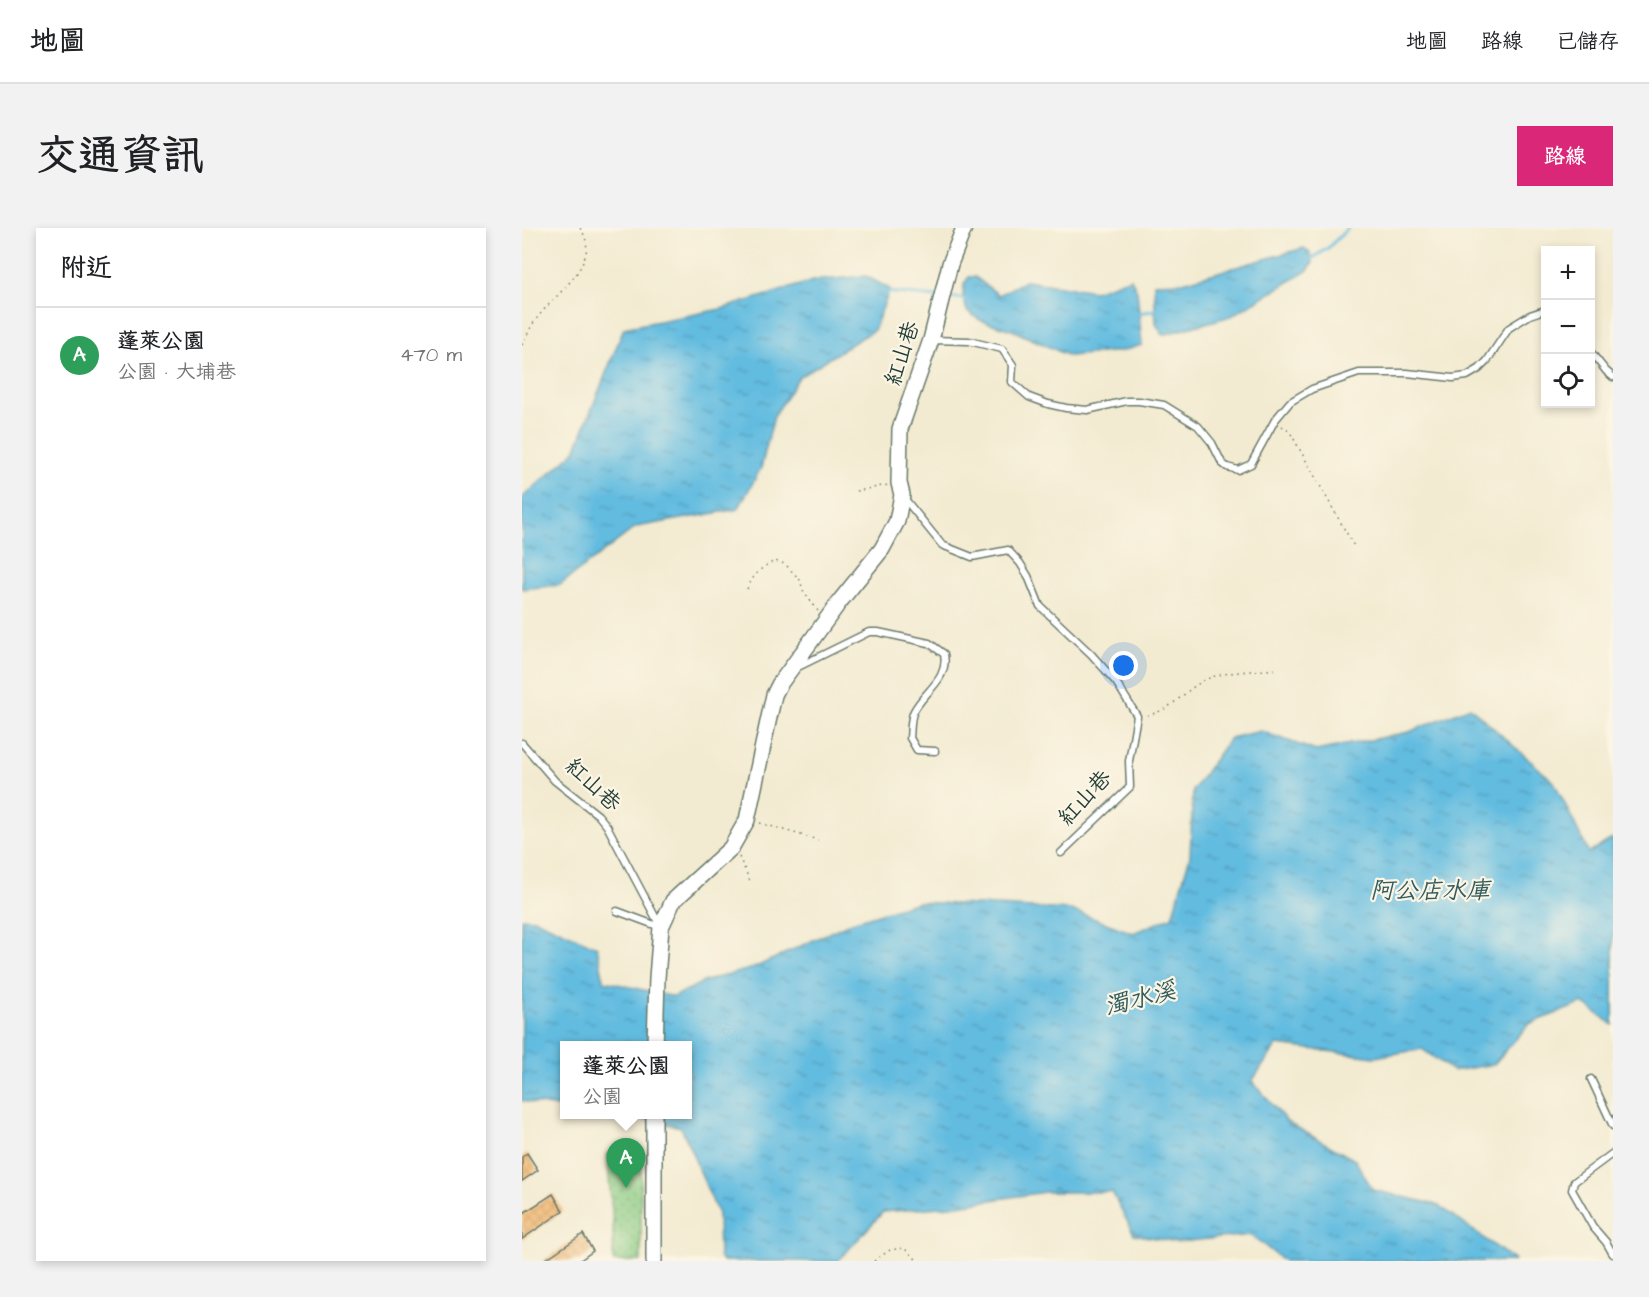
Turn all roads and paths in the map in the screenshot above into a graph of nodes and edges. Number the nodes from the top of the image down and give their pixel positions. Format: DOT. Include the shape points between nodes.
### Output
graph roads {
  1 [pos="580,228"];
  2 [pos="964,228"];
  3 [pos="1541,311"];
  4 [pos="931,340"];
  5 [pos="522,345"];
  6 [pos="1593,354"];
  7 [pos="1613,377"];
  8 [pos="1275,420"];
  9 [pos="900,489"];
  10 [pos="856,491"];
  11 [pos="1355,548"];
  12 [pos="747,589"];
  13 [pos="826,621"];
  14 [pos="1278,669"];
  15 [pos="789,672"];
  16 [pos="1137,716"];
  17 [pos="522,742"];
  18 [pos="935,751"];
  19 [pos="747,820"];
  20 [pos="818,840"];
  21 [pos="1061,853"];
  22 [pos="739,857"];
  23 [pos="750,881"];
  24 [pos="617,911"];
  25 [pos="661,927"];
  26 [pos="655,1041"];
  27 [pos="1591,1079"];
  28 [pos="654,1119"];
  29 [pos="1613,1126"];
  30 [pos="1613,1153"];
  31 [pos="1613,1254"];
  32 [pos="654,1261"];
  33 [pos="874,1261"];
  34 [pos="918,1261"];
  1 -- 5 [label="path" via="588,248 584,261 538,317"];
  2 -- 4 [label="street, 紅山巷" via="950,264"];
  3 -- 8 [label="lane" via="1509,328 1479,369 1467,376 1359,373 1301,394"];
  4 -- 8 [label="lane" via="969,341 1002,349 1013,365 1012,382 1029,397 1048,404 1087,410 1126,401 1164,405 1198,426 1222,463 1232,470 1251,464"];
  4 -- 9 [label="street, 紅山巷" via="900,429"];
  6 -- 7 [label="lane"];
  8 -- 11 [label="path" via="1290,432"];
  9 -- 10 [label="path"];
  9 -- 13 [label="street, 紅山巷" via="897,521 882,549"];
  9 -- 16 [label="lane" via="947,547 972,557 1008,550 1028,576 1040,606 1116,682"];
  12 -- 13 [label="path" via="763,566 775,561 785,564 801,581 802,589"];
  13 -- 15 [label="street, 紅山巷"];
  14 -- 16 [label="path" via="1212,677 1188,690 1170,707"];
  15 -- 18 [label="lane" via="869,632 929,643 944,654 945,660 940,678 914,712 910,738 917,750"];
  15 -- 19 [label="street, 紅山巷" via="774,695"];
  16 -- 21 [label="lane, 紅山巷" via="1129,761 1130,788"];
  17 -- 25 [label="lane, 紅山巷" via="555,781 598,814"];
  19 -- 20 [label="path"];
  19 -- 25 [label="street, 紅山巷" via="731,848 673,901"];
  22 -- 23 [label="path"];
  24 -- 25 [label="lane"];
  25 -- 26 [label="street, 紅山巷"];
  27 -- 29 [label="lane"];
  28 -- 32 [label="street"];
  30 -- 31 [label="lane" via="1574,1182 1572,1190"];
  33 -- 34 [label="path" via="890,1250 904,1248"];
}
